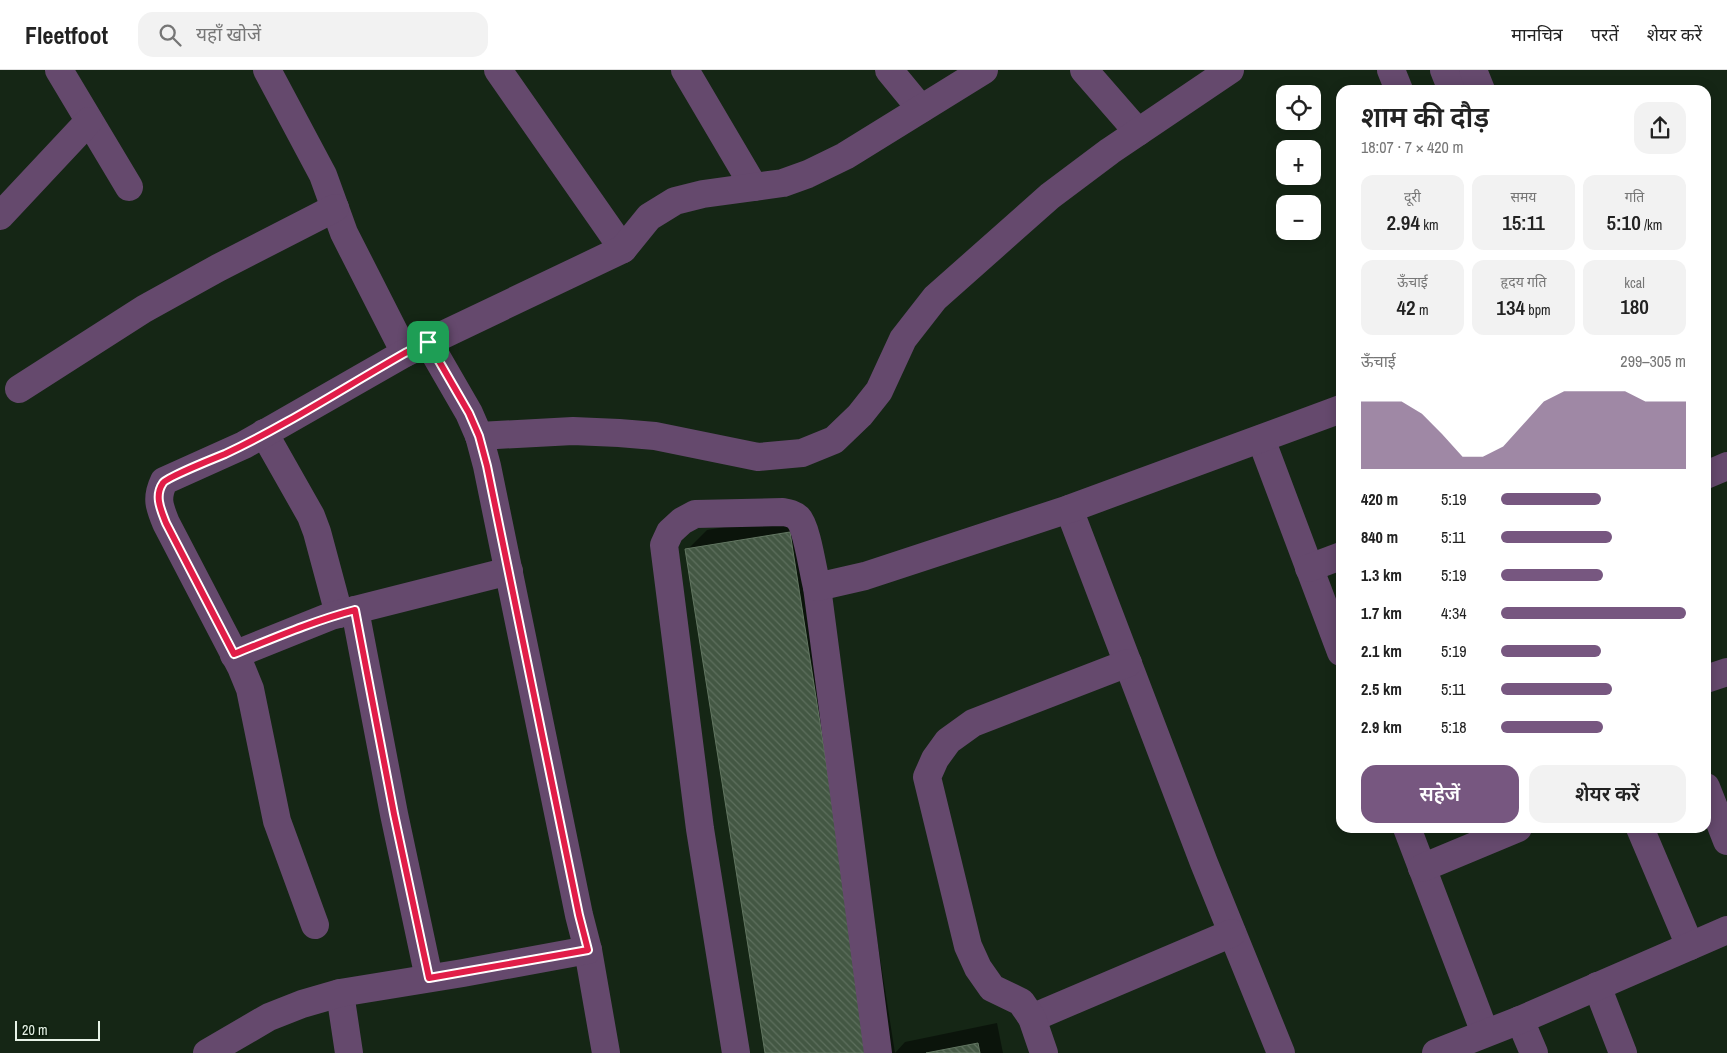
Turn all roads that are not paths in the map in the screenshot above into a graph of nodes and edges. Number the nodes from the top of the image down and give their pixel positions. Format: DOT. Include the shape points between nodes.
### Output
graph roads {
  1 [pos="59,70"];
  2 [pos="267,70"];
  3 [pos="498,70"];
  4 [pos="685,70"];
  5 [pos="889,70"];
  6 [pos="984,70"];
  7 [pos="1084,70"];
  8 [pos="1230,70"];
  9 [pos="1391,70"];
  10 [pos="1444,70"];
  11 [pos="1473,70"];
  12 [pos="1397,85"];
  13 [pos="1450,85"];
  14 [pos="1479,85"];
  15 [pos="921,109"];
  16 [pos="89,121"];
  17 [pos="1138,132"];
  18 [pos="129,187"];
  19 [pos="754,187"];
  20 [pos="335,208"];
  21 [pos="0,216"];
  22 [pos="623,249"];
  23 [pos="416,348"];
  24 [pos="19,389"];
  25 [pos="1336,411"];
  26 [pos="264,434"];
  27 [pos="479,436"];
  28 [pos="1260,439"];
  29 [pos="1727,466"];
  30 [pos="1711,473"];
  31 [pos="1069,509"];
  32 [pos="1336,558"];
  33 [pos="1310,568"];
  34 [pos="509,571"];
  35 [pos="817,587"];
  36 [pos="347,612"];
  37 [pos="1336,638"];
  38 [pos="234,654"];
  39 [pos="1128,663"];
  40 [pos="1727,672"];
  41 [pos="1711,677"];
  42 [pos="1711,800"];
  43 [pos="1409,833"];
  44 [pos="1506,833"];
  45 [pos="1642,833"];
  46 [pos="1727,841"];
  47 [pos="1422,868"];
  48 [pos="315,925"];
  49 [pos="1727,930"];
  50 [pos="1232,933"];
  51 [pos="1690,946"];
  52 [pos="588,950"];
  53 [pos="429,978"];
  54 [pos="1597,986"];
  55 [pos="340,993"];
  56 [pos="1032,1018"];
  57 [pos="1520,1020"];
  58 [pos="1485,1034"];
  59 [pos="207,1053"];
  60 [pos="349,1053"];
  61 [pos="606,1053"];
  62 [pos="736,1053"];
  63 [pos="878,1053"];
  64 [pos="1044,1053"];
  65 [pos="1281,1053"];
  66 [pos="1436,1053"];
  67 [pos="1534,1053"];
  68 [pos="1623,1053"];
  1 -- 16 [label="street"];
  2 -- 20 [label="street" via="323,175"];
  3 -- 22 [label="street"];
  4 -- 19 [label="street"];
  5 -- 15 [label="street"];
  6 -- 15 [label="street"];
  7 -- 17 [label="street"];
  8 -- 17 [label="street"];
  9 -- 12 [label="street"];
  10 -- 13 [label="street"];
  11 -- 14 [label="street"];
  15 -- 19 [label="street" via="845,156 808,174 784,183"];
  16 -- 18 [label="street"];
  16 -- 21 [label="street"];
  17 -- 27 [label="street" via="1050,196 935,298 903,339 879,390 860,415 834,440 802,454 758,457 655,436 619,433 573,431"];
  19 -- 22 [label="street" via="675,201 649,217"];
  20 -- 23 [label="street" via="344,233"];
  20 -- 24 [label="street" via="144,309"];
  22 -- 23 [label="street"];
  23 -- 26 [label="street"];
  23 -- 27 [label="street" via="469,413"];
  25 -- 28 [label="street"];
  26 -- 36 [label="street" via="314,524"];
  26 -- 38 [label="street" via="174,475 164,481 158,492 166,523"];
  27 -- 34 [label="street"];
  28 -- 31 [label="street"];
  28 -- 33 [label="street"];
  29 -- 30 [label="street"];
  31 -- 35 [label="street" via="865,576"];
  31 -- 39 [label="street"];
  32 -- 33 [label="street"];
  33 -- 37 [label="street"];
  34 -- 36 [label="street"];
  34 -- 52 [label="street"];
  35 -- 62 [label="street" via="804,529 794,515 783,512 695,514 670,532 664,545 700,829"];
  35 -- 63 [label="street"];
  36 -- 38 [label="street" via="306,624"];
  36 -- 53 [label="street"];
  38 -- 48 [label="street" via="250,689 277,821"];
  39 -- 50 [label="street"];
  39 -- 56 [label="street" via="973,723 948,741 927,777 968,946 992,988 1021,1002"];
  40 -- 41 [label="street"];
  42 -- 46 [label="street"];
  43 -- 47 [label="street"];
  44 -- 47 [label="street"];
  45 -- 51 [label="street"];
  47 -- 58 [label="street"];
  49 -- 51 [label="street"];
  50 -- 56 [label="street"];
  50 -- 65 [label="street"];
  51 -- 54 [label="street"];
  52 -- 53 [label="street"];
  52 -- 61 [label="street"];
  53 -- 55 [label="street"];
  54 -- 57 [label="street"];
  54 -- 68 [label="street"];
  55 -- 59 [label="street" via="269,1017"];
  55 -- 60 [label="street"];
  56 -- 64 [label="street"];
  57 -- 58 [label="street"];
  57 -- 67 [label="street"];
  58 -- 66 [label="street"];
}
